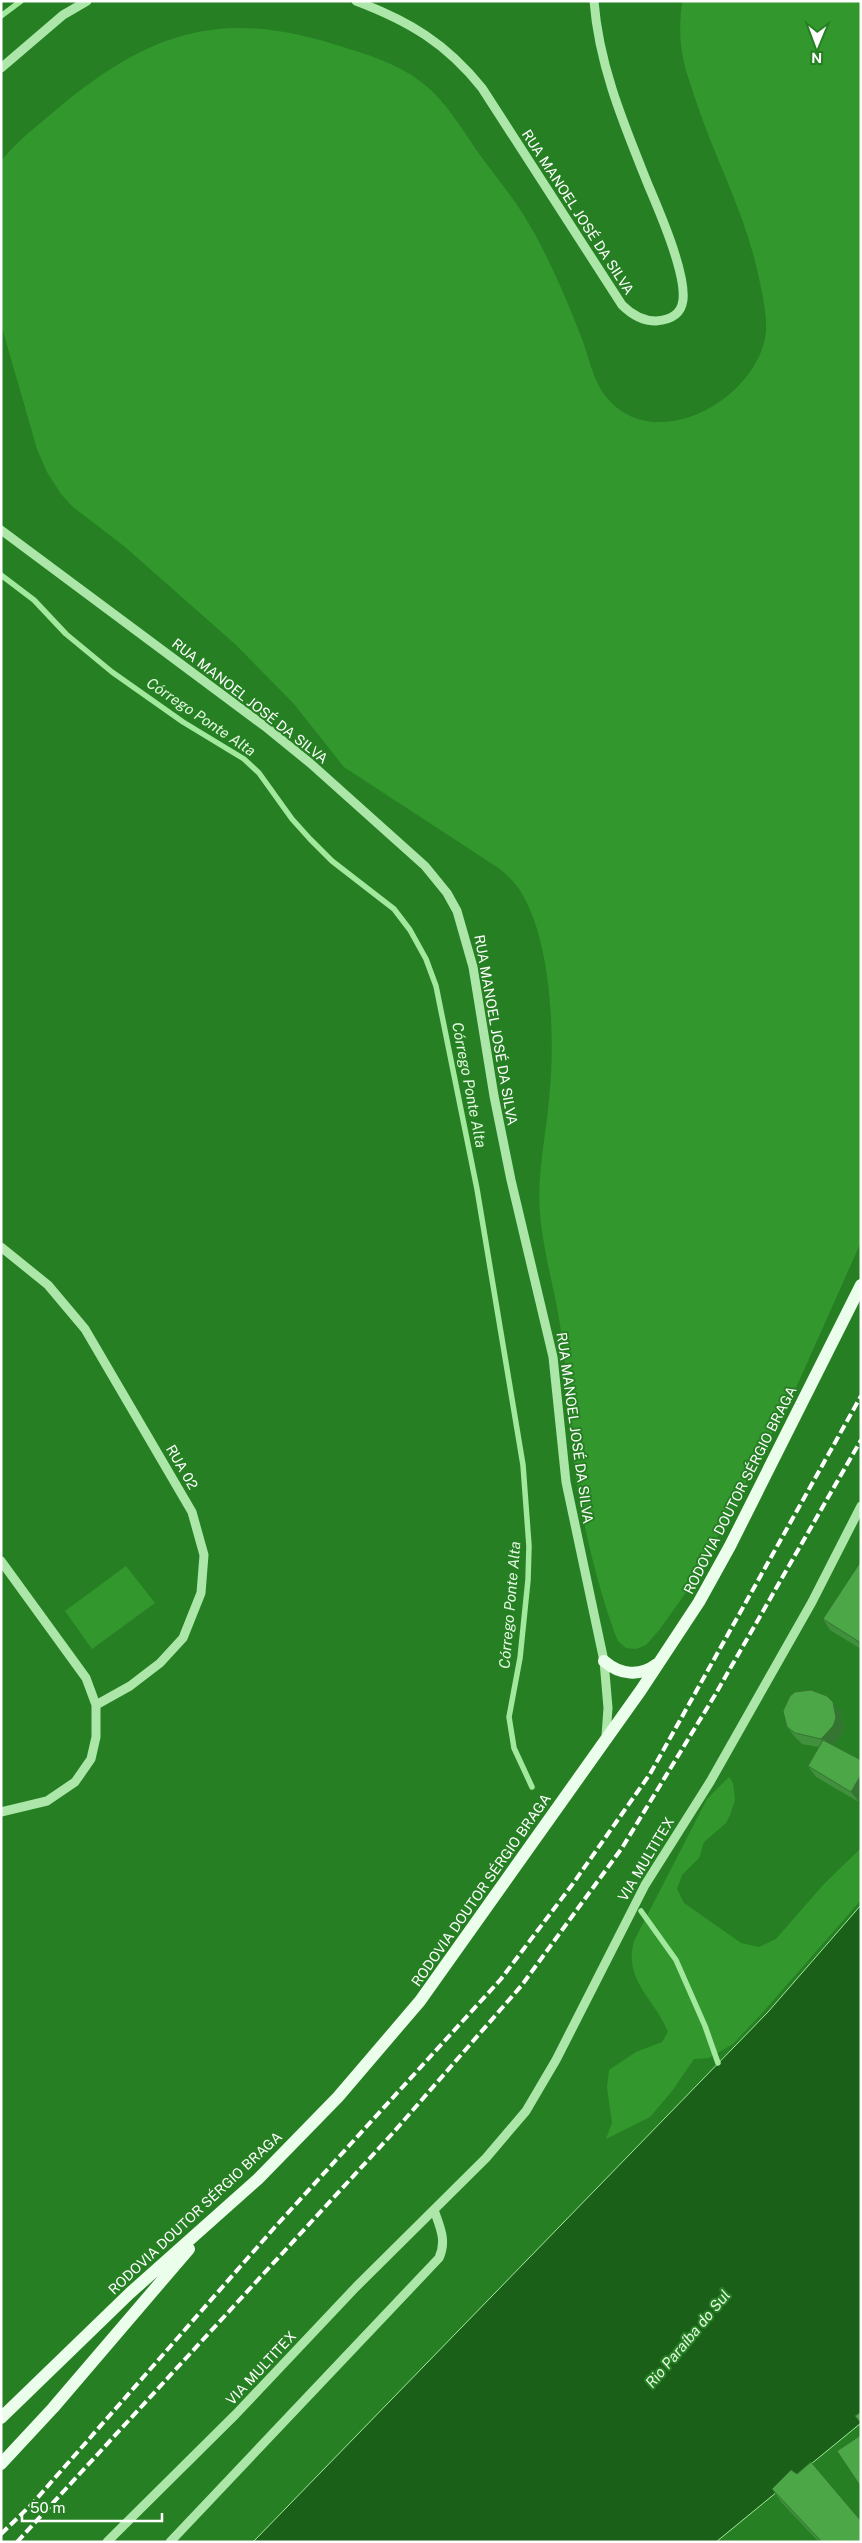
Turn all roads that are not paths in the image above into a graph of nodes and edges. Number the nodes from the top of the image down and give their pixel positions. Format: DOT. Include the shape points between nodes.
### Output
graph roads {
  1 [pos="86,1"];
  2 [pos="356,1"];
  3 [pos="594,1"];
  4 [pos="1,68"];
  5 [pos="3,535"];
  6 [pos="1,1247"];
  7 [pos="861,1285"];
  8 [pos="861,1506"];
  9 [pos="1,1561"];
  10 [pos="604,1661"];
  11 [pos="660,1663"];
  12 [pos="96,1705"];
  13 [pos="605,1741"];
  14 [pos="1,1812"];
  15 [pos="434,2210"];
  16 [pos="215,2218"];
  17 [pos="1,2418"];
  18 [pos="1,2464"];
  19 [pos="107,2542"];
  20 [pos="170,2542"];
  1 -- 4 [label="street" via="64,14"];
  2 -- 3 [label="street, RUA MANOEL JOSÉ DA SILVA" via="418,30 458,60 482,88 622,305 640,318 667,319 678,313 683,302 679,274 664,224 608,80"];
  5 -- 10 [label="street, RUA MANOEL JOSÉ DA SILVA" via="310,763 425,866 457,911 474,967 511,1180 554,1357 566,1482"];
  6 -- 12 [label="street, RUA 02" via="48,1285 85,1329 192,1512 204,1555 201,1593 183,1638 160,1663 130,1686"];
  7 -- 11 [label="main road, RODOVIA DOUTOR SÉRGIO BRAGA" via="730,1546"];
  8 -- 15 [label="street, VIA MULTITEX" via="812,1602 710,1782 645,1885 556,2060 526,2111 486,2158"];
  9 -- 12 [label="street" via="86,1678"];
  10 -- 11 [label="main road" via="627,1673 640,1673"];
  10 -- 13 [label="street, RUA MANOEL JOSÉ DA SILVA" via="608,1708"];
  11 -- 13 [label="main road, RODOVIA DOUTOR SÉRGIO BRAGA"];
  12 -- 14 [label="street" via="96,1737 91,1759 75,1782 47,1801"];
  13 -- 16 [label="main road, RODOVIA DOUTOR SÉRGIO BRAGA" via="420,2001 338,2097"];
  15 -- 19 [label="street, VIA MULTITEX"];
  15 -- 20 [label="street" via="444,2239 444,2249 439,2258"];
  16 -- 17 [label="main road, RODOVIA DOUTOR SÉRGIO BRAGA" via="130,2293"];
  16 -- 18 [label="main road"];
}
